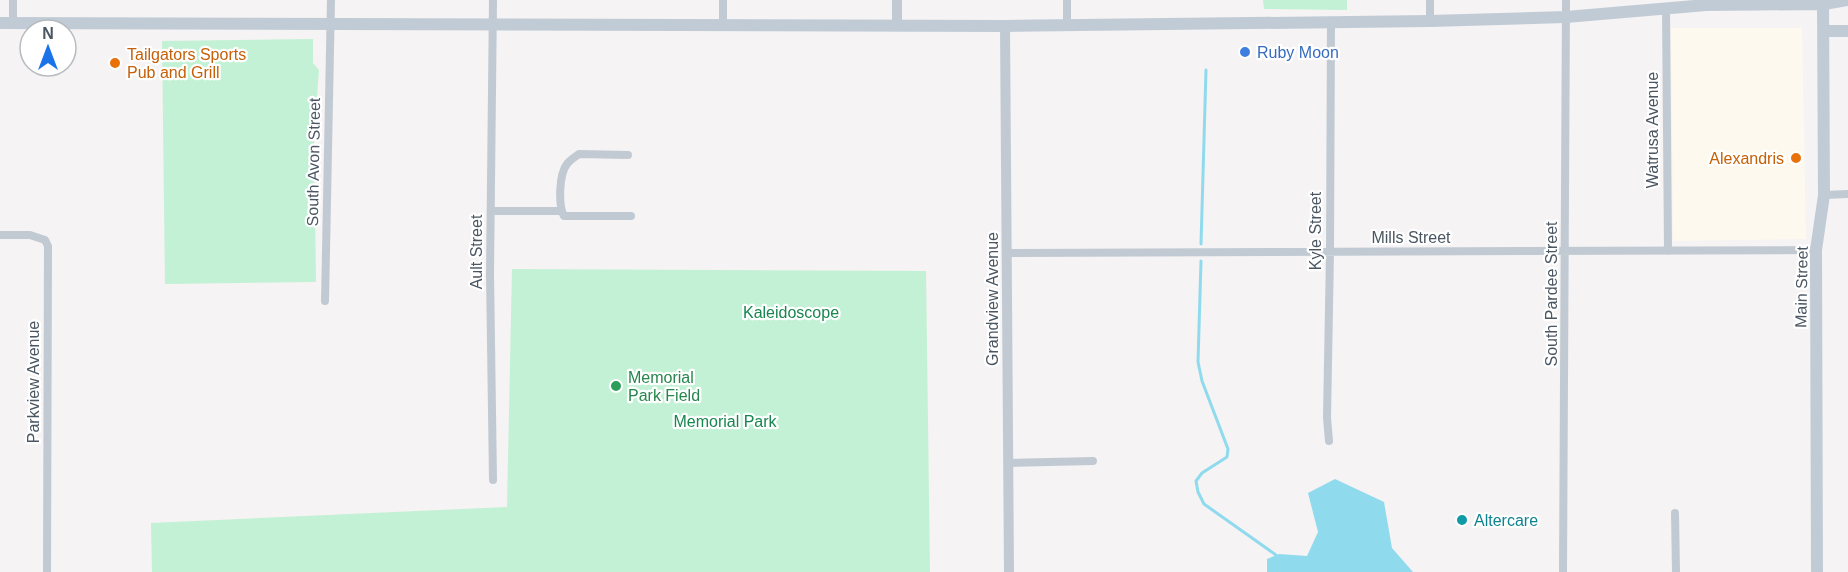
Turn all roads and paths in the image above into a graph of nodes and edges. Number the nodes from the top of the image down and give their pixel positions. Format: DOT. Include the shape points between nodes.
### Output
graph roads {
  1 [pos="13,0"];
  2 [pos="331,0"];
  3 [pos="493,0"];
  4 [pos="723,0"];
  5 [pos="897,0"];
  6 [pos="1067,0"];
  7 [pos="1430,0"];
  8 [pos="1566,0"];
  9 [pos="1848,0"];
  10 [pos="1823,2"];
  11 [pos="1665,9"];
  12 [pos="1566,16"];
  13 [pos="1331,21"];
  14 [pos="1430,21"];
  15 [pos="0,23"];
  16 [pos="13,23"];
  17 [pos="331,24"];
  18 [pos="493,24"];
  19 [pos="723,25"];
  20 [pos="897,25"];
  21 [pos="1067,25"];
  22 [pos="1005,26"];
  23 [pos="1824,31"];
  24 [pos="1848,31"];
  25 [pos="628,154"];
  26 [pos="1848,194"];
  27 [pos="1824,195"];
  28 [pos="491,210"];
  29 [pos="561,210"];
  30 [pos="631,216"];
  31 [pos="0,235"];
  32 [pos="1816,250"];
  33 [pos="1668,251"];
  34 [pos="1330,252"];
  35 [pos="1566,252"];
  36 [pos="1007,253"];
  37 [pos="325,301"];
  38 [pos="1329,441"];
  39 [pos="1093,461"];
  40 [pos="1008,463"];
  41 [pos="494,480"];
  42 [pos="1675,513"];
  43 [pos="47,572"];
  44 [pos="1009,572"];
  45 [pos="1563,572"];
  46 [pos="1676,572"];
  47 [pos="1817,572"];
  1 -- 16 [label="street"];
  2 -- 17 [label="street, South Avon Street"];
  3 -- 18 [label="street, Ault Street"];
  4 -- 19 [label="street"];
  5 -- 20 [label="street"];
  6 -- 21 [label="street"];
  7 -- 14 [label="street"];
  8 -- 12 [label="street, South Pardee Street"];
  9 -- 10 [label="main road"];
  10 -- 11 [label="main road"];
  10 -- 23 [label="main road, Main Street"];
  11 -- 12 [label="main road"];
  11 -- 33 [label="street, Watrusa Avenue"];
  12 -- 14 [label="main road"];
  12 -- 35 [label="street, South Pardee Street"];
  13 -- 14 [label="main road"];
  13 -- 21 [label="main road"];
  13 -- 34 [label="street, Kyle Street"];
  15 -- 16 [label="main road"];
  16 -- 17 [label="main road"];
  17 -- 18 [label="main road"];
  17 -- 37 [label="street, South Avon Street"];
  18 -- 19 [label="main road"];
  18 -- 28 [label="street, Ault Street"];
  19 -- 20 [label="main road"];
  20 -- 22 [label="main road"];
  21 -- 22 [label="main road"];
  22 -- 36 [label="street, Grandview Avenue"];
  23 -- 24 [label="main road"];
  23 -- 27 [label="main road, Main Street"];
  25 -- 29 [label="street" via="579,154 567,164 561,176"];
  26 -- 27 [label="street"];
  27 -- 32 [label="main road, Main Street"];
  28 -- 29 [label="street"];
  28 -- 41 [label="street, Ault Street"];
  29 -- 30 [label="street" via="564,216"];
  31 -- 43 [label="street, Parkview Avenue" via="37,236 48,246"];
  32 -- 33 [label="street, Mills Street"];
  32 -- 47 [label="main road, Main Street"];
  33 -- 35 [label="street, Mills Street"];
  34 -- 35 [label="street, Mills Street"];
  34 -- 36 [label="street, Mills Street"];
  34 -- 38 [label="street, Kyle Street"];
  35 -- 45 [label="street, South Pardee Street"];
  36 -- 40 [label="street, Grandview Avenue"];
  39 -- 40 [label="street"];
  40 -- 44 [label="street, Grandview Avenue"];
  42 -- 46 [label="street"];
}
